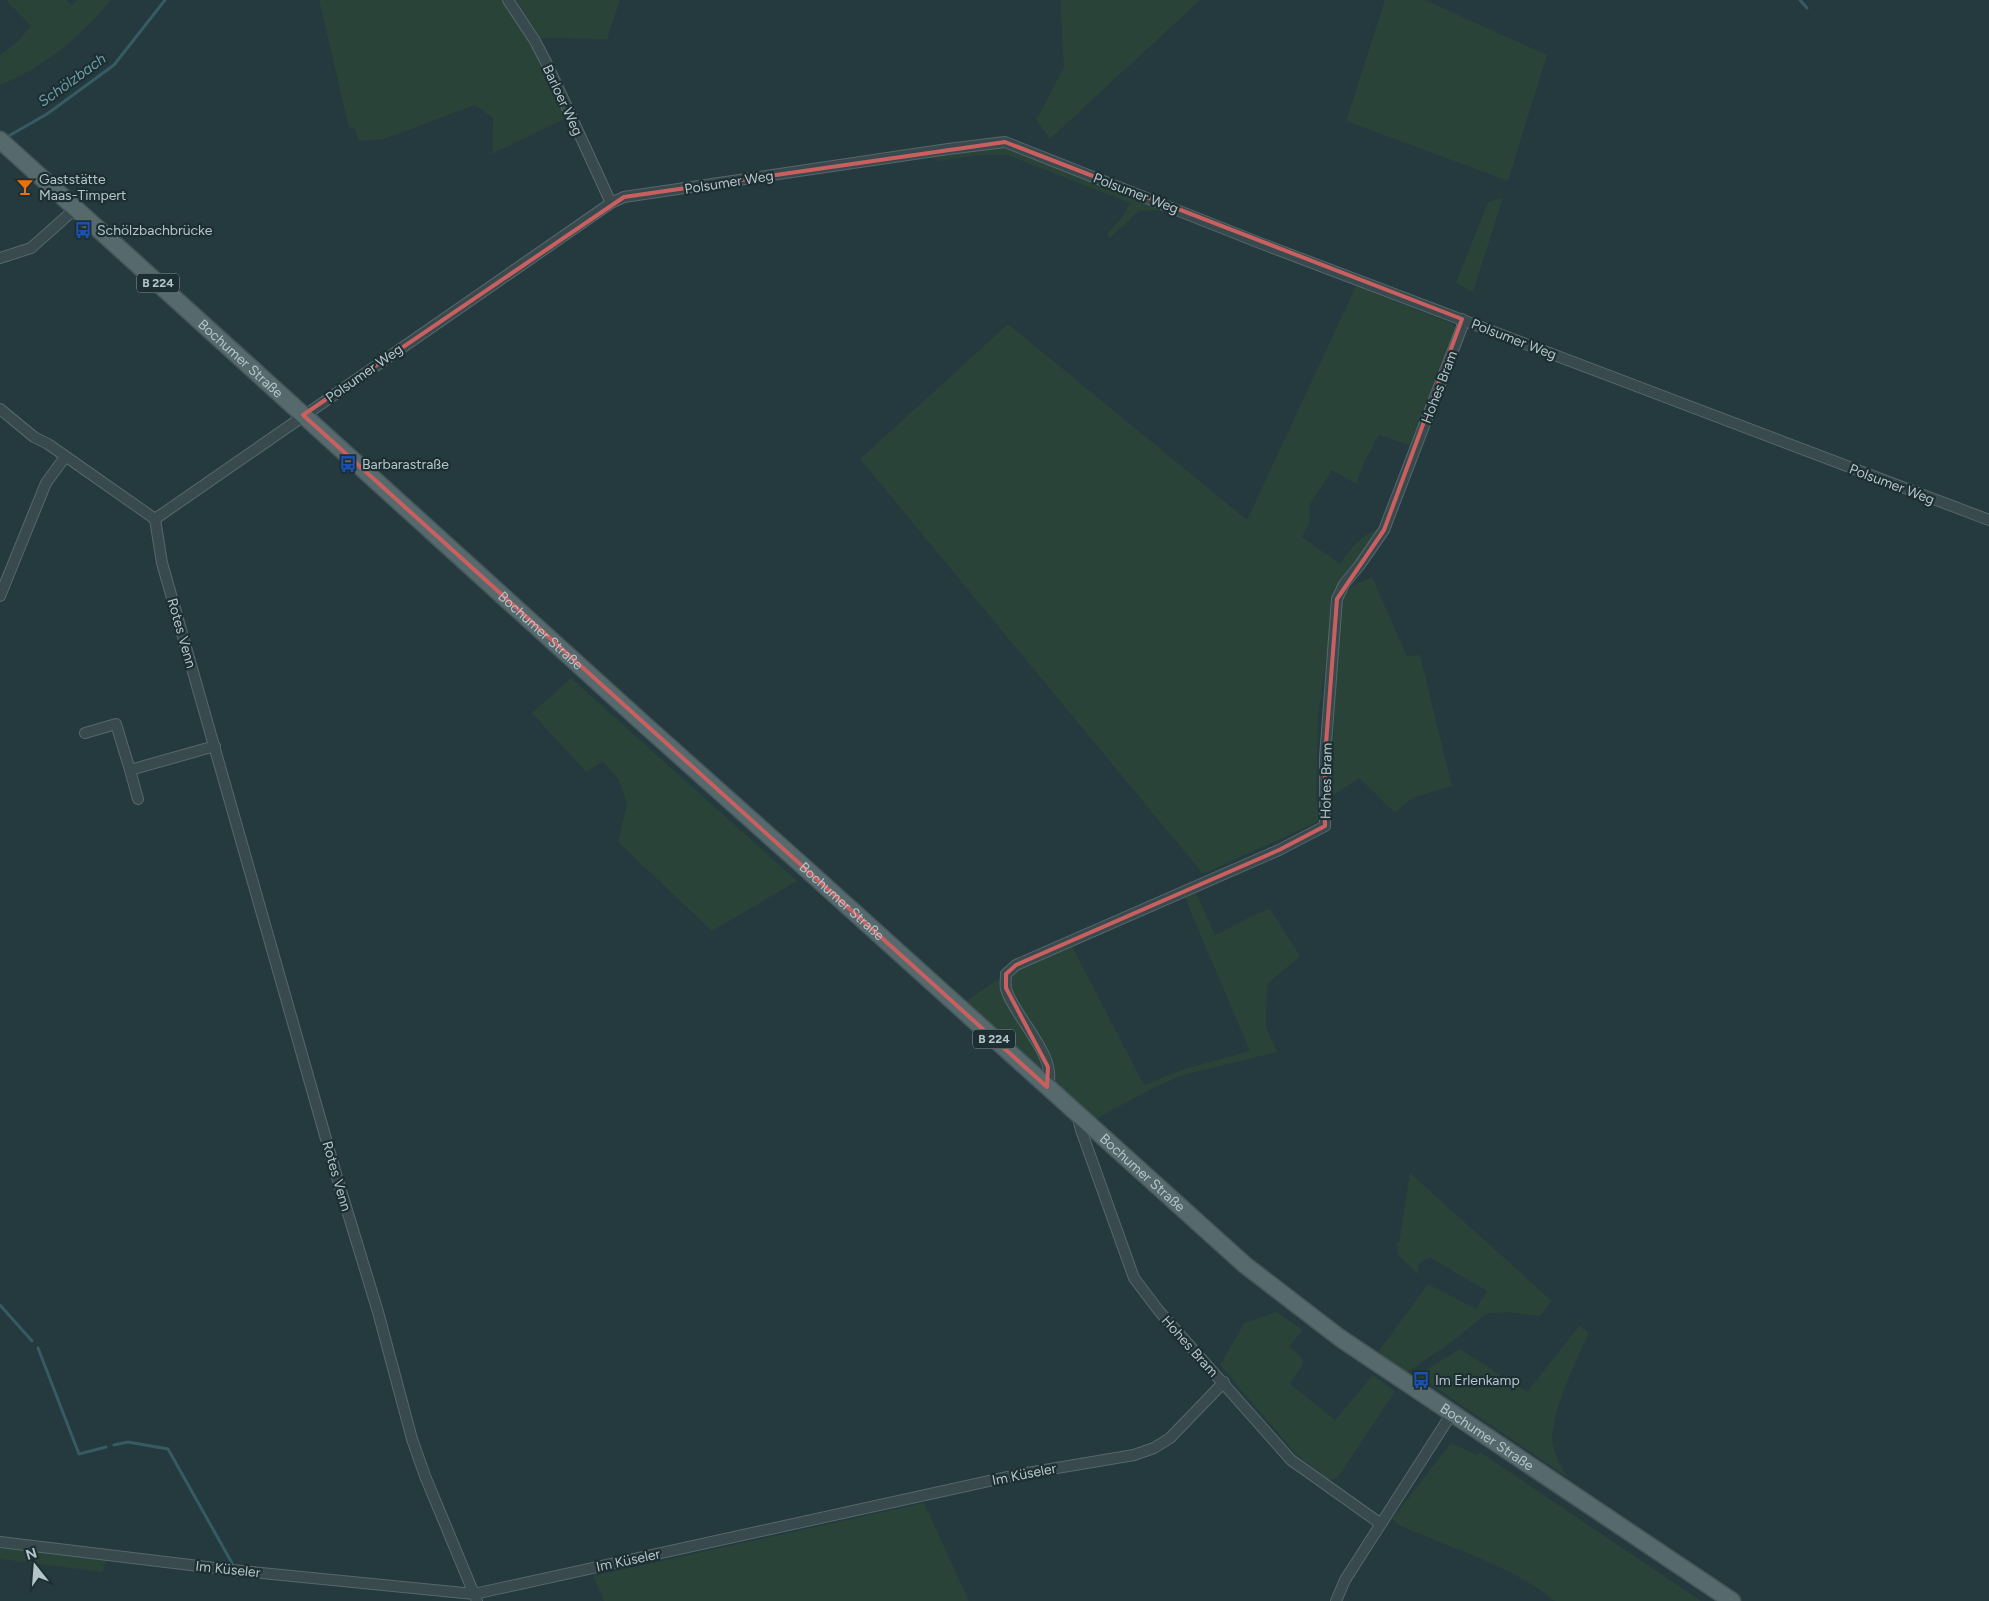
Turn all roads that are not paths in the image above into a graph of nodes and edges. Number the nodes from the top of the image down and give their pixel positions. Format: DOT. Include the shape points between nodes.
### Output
graph roads {
  1 [pos="508,0"];
  2 [pos="0,140"];
  3 [pos="611,203"];
  4 [pos="76,208"];
  5 [pos="0,258"];
  6 [pos="1462,319"];
  7 [pos="0,409"];
  8 [pos="303,415"];
  9 [pos="66,456"];
  10 [pos="154,519"];
  11 [pos="1989,520"];
  12 [pos="0,596"];
  13 [pos="85,733"];
  14 [pos="215,746"];
  15 [pos="130,770"];
  16 [pos="138,799"];
  17 [pos="1047,1087"];
  18 [pos="1077,1114"];
  19 [pos="1224,1382"];
  20 [pos="1452,1413"];
  21 [pos="1382,1524"];
  22 [pos="0,1542"];
  23 [pos="475,1598"];
  24 [pos="1336,1601"];
  25 [pos="1732,1601"];
  1 -- 3 [label="street, Barloer Weg" via="548,66"];
  2 -- 4 [label="main road, Bochumer Straße / B 224"];
  3 -- 6 [label="street, Polsumer Weg" via="624,198 1005,142"];
  3 -- 8 [label="street, Polsumer Weg"];
  4 -- 5 [label="street" via="30,248"];
  4 -- 8 [label="main road, Bochumer Straße / B 224"];
  6 -- 11 [label="street, Polsumer Weg"];
  6 -- 17 [label="street, Hohes Bram" via="1462,327 1384,530 1344,584 1337,599 1325,757 1326,826 1279,850 1016,965 1006,974 1006,988 1048,1067 1050,1081"];
  7 -- 9 [label="street" via="34,437"];
  8 -- 10 [label="street"];
  8 -- 17 [label="main road, Bochumer Straße / B 224"];
  9 -- 10 [label="street"];
  9 -- 12 [label="street" via="46,483"];
  10 -- 14 [label="street, Rotes Venn" via="162,563"];
  13 -- 15 [label="street" via="116,724"];
  14 -- 15 [label="street"];
  14 -- 23 [label="street, Rotes Venn" via="412,1439"];
  15 -- 16 [label="street"];
  17 -- 18 [label="main road, Bochumer Straße / B 224"];
  18 -- 19 [label="street, Hohes Bram" via="1134,1278 1158,1311"];
  18 -- 20 [label="main road, Bochumer Straße / B 224" via="1245,1265 1340,1338"];
  19 -- 21 [label="street, Hohes Bram" via="1291,1460"];
  19 -- 23 [label="street, Im Küseler" via="1170,1438 1134,1455 1021,1474"];
  20 -- 21 [label="street"];
  20 -- 25 [label="main road, Bochumer Straße / B 224"];
  21 -- 24 [label="street" via="1345,1580"];
  22 -- 23 [label="street, Im Küseler"];
}
